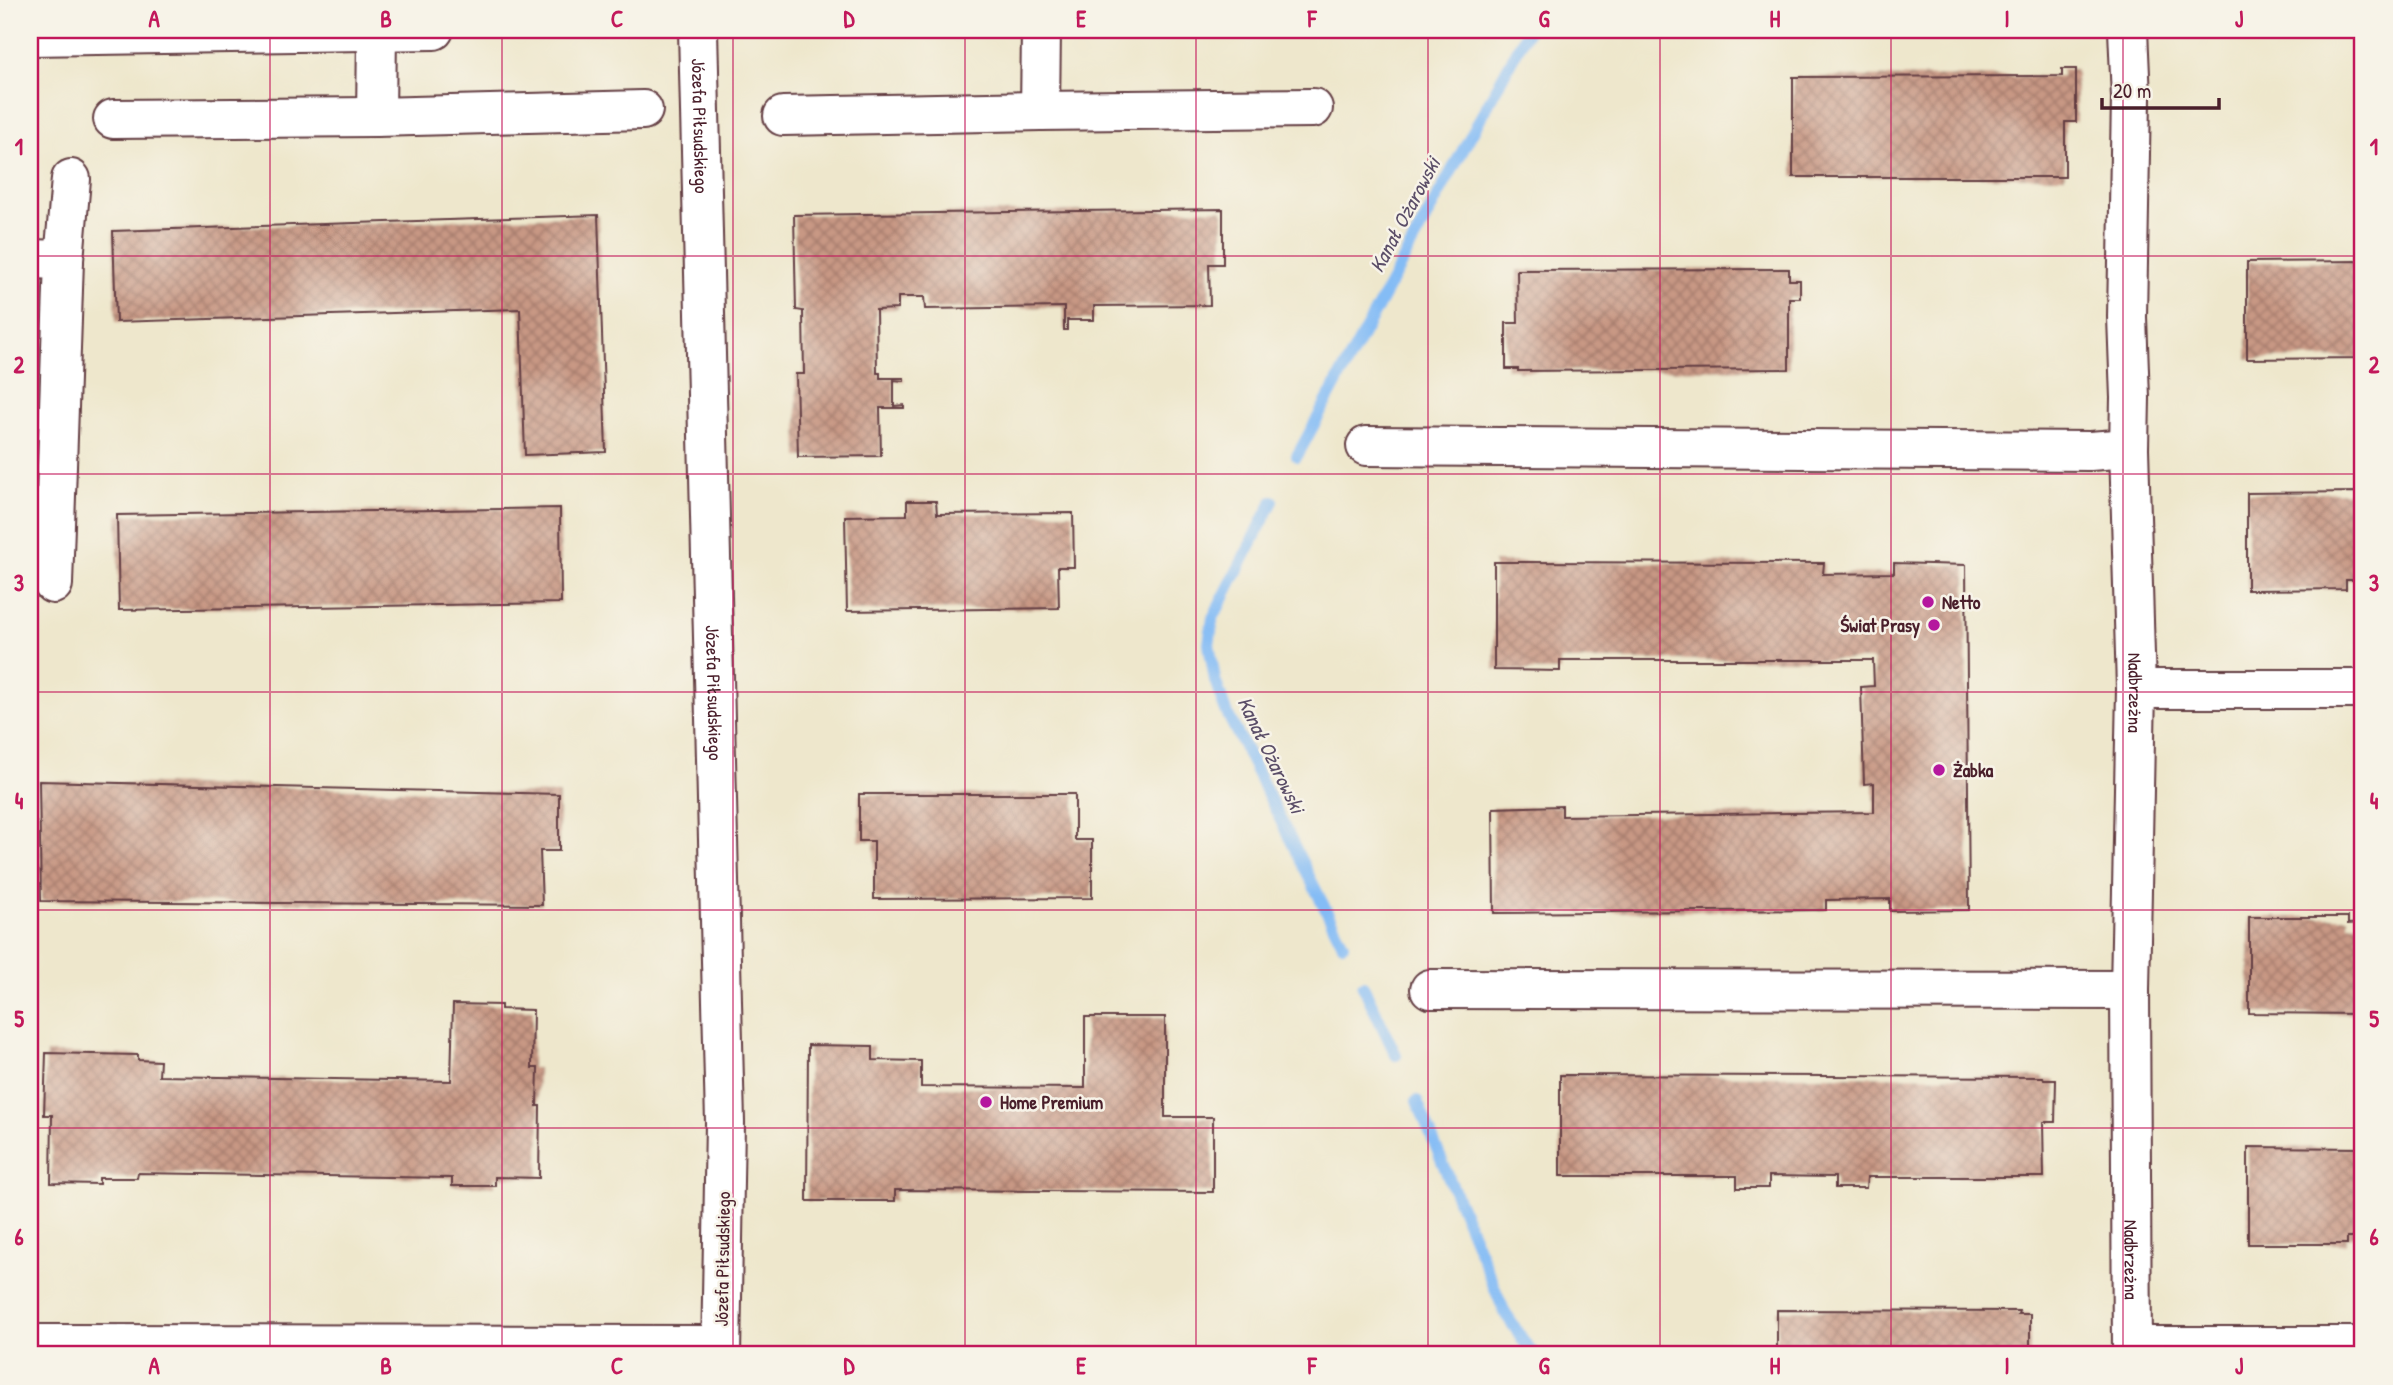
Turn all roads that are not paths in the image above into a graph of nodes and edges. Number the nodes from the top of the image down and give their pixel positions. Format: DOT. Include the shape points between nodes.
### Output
graph roads {
  1 [pos="434,30"];
  2 [pos="698,30"];
  3 [pos="1041,30"];
  4 [pos="2128,30"];
  5 [pos="377,31"];
  6 [pos="30,36"];
  7 [pos="1313,108"];
  8 [pos="643,110"];
  9 [pos="1040,111"];
  10 [pos="783,116"];
  11 [pos="376,117"];
  12 [pos="113,119"];
  13 [pos="71,179"];
  14 [pos="47,259"];
  15 [pos="1366,446"];
  16 [pos="2129,448"];
  17 [pos="53,584"];
  18 [pos="2136,689"];
  19 [pos="2363,689"];
  20 [pos="1430,989"];
  21 [pos="2130,990"];
  22 [pos="30,1344"];
  23 [pos="2363,1346"];
  24 [pos="721,1350"];
  25 [pos="2132,1350"];
  1 -- 5 [label="street"];
  2 -- 24 [label="street, Józefa Piłsudskiego" via="725,1124"];
  3 -- 9 [label="street"];
  4 -- 16 [label="street, Nadbrzeżna"];
  5 -- 6 [label="street"];
  5 -- 11 [label="street"];
  7 -- 9 [label="street"];
  8 -- 11 [label="street"];
  9 -- 10 [label="street"];
  11 -- 12 [label="street"];
  13 -- 14 [label="street"];
  14 -- 17 [label="street"];
  15 -- 16 [label="street"];
  16 -- 18 [label="street, Nadbrzeżna"];
  18 -- 19 [label="street"];
  18 -- 21 [label="street, Nadbrzeżna"];
  20 -- 21 [label="street"];
  21 -- 25 [label="street, Nadbrzeżna"];
  22 -- 24 [label="street"];
  23 -- 25 [label="street"];
}
